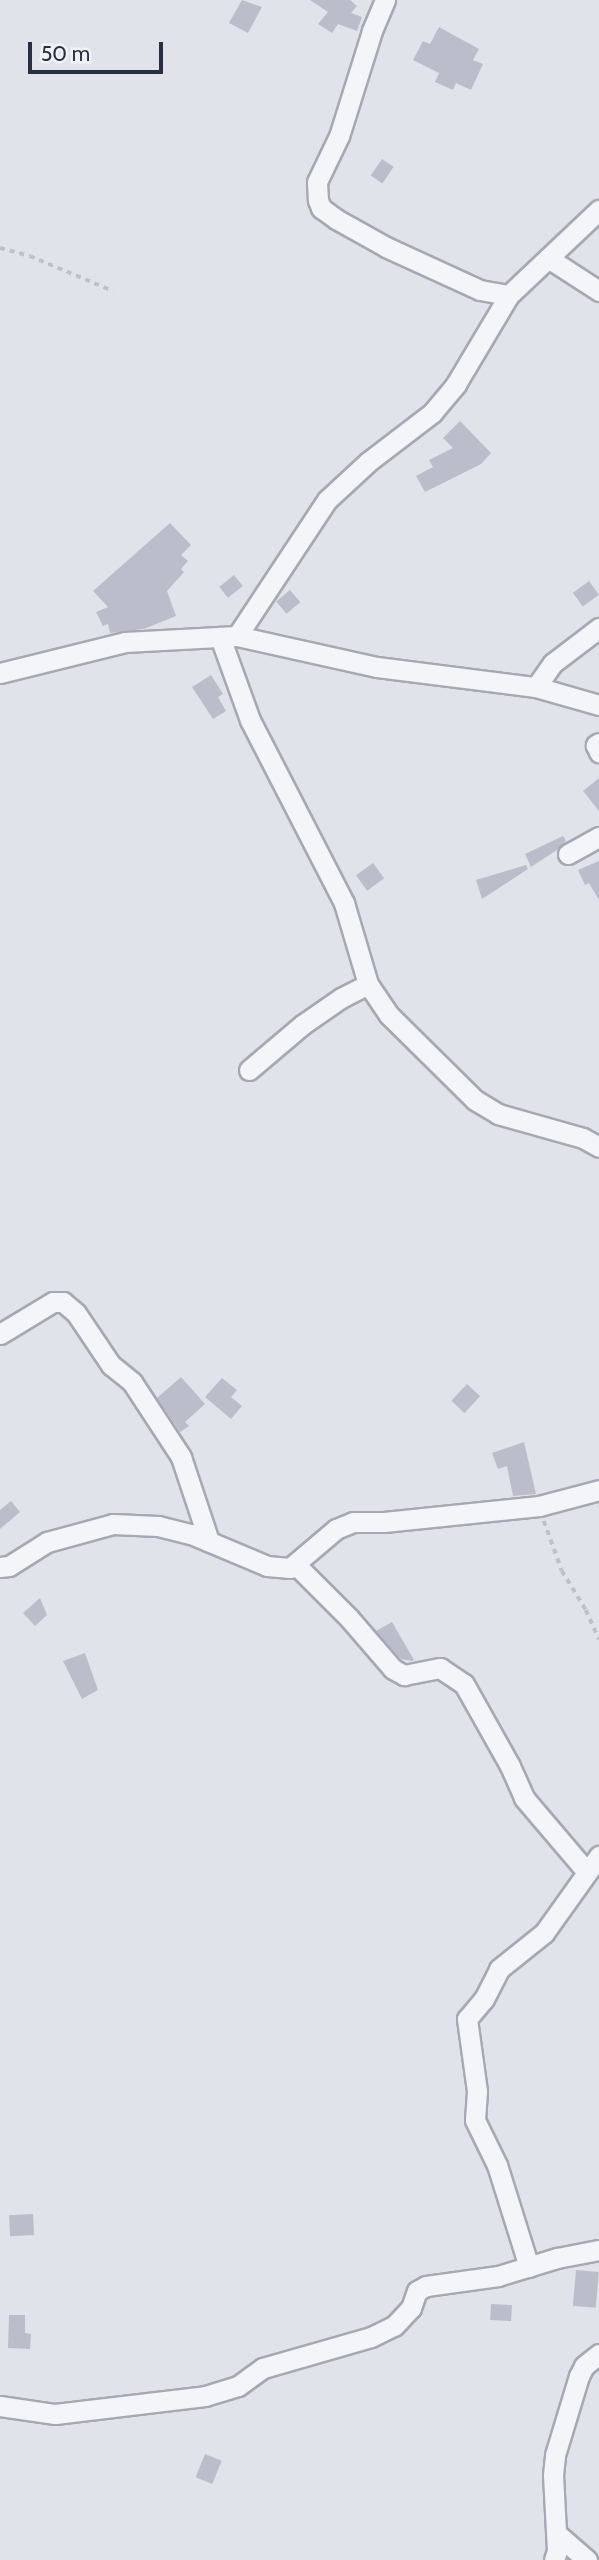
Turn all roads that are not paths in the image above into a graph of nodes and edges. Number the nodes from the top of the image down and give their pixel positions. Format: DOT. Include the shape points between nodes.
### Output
graph roads {
  1 [pos="385,0"];
  2 [pos="599,210"];
  3 [pos="548,258"];
  4 [pos="599,291"];
  5 [pos="509,295"];
  6 [pos="599,628"];
  7 [pos="229,637"];
  8 [pos="0,673"];
  9 [pos="536,687"];
  10 [pos="599,705"];
  11 [pos="599,743"];
  12 [pos="599,752"];
  13 [pos="599,837"];
  14 [pos="568,854"];
  15 [pos="369,984"];
  16 [pos="249,1070"];
  17 [pos="599,1147"];
  18 [pos="0,1334"];
  19 [pos="599,1490"];
  20 [pos="209,1541"];
  21 [pos="296,1565"];
  22 [pos="0,1567"];
  23 [pos="593,1864"];
  24 [pos="599,2250"];
  25 [pos="529,2267"];
  26 [pos="599,2354"];
  27 [pos="0,2406"];
  28 [pos="557,2534"];
  29 [pos="554,2560"];
  30 [pos="587,2560"];
  1 -- 5 [label="street" via="340,135 317,183 321,208 386,247 480,290"];
  2 -- 3 [label="street"];
  3 -- 4 [label="street"];
  3 -- 5 [label="street"];
  5 -- 7 [label="street" via="456,384 432,413 327,500"];
  6 -- 9 [label="street" via="553,663"];
  7 -- 8 [label="street" via="125,642"];
  7 -- 9 [label="street" via="377,667"];
  7 -- 15 [label="street" via="255,732 344,903"];
  9 -- 10 [label="street"];
  11 -- 12 [label="street"];
  13 -- 14 [label="street"];
  15 -- 16 [label="street" via="302,1025"];
  15 -- 17 [label="street" via="389,1015 475,1100 498,1114 583,1138"];
  18 -- 20 [label="street" via="53,1302 63,1302 76,1313 111,1365 132,1382 181,1457"];
  19 -- 21 [label="street" via="539,1506 353,1522 336,1529"];
  20 -- 21 [label="street" via="267,1566"];
  20 -- 22 [label="street" via="158,1526 113,1524 47,1542"];
  21 -- 23 [label="street" via="393,1669 404,1675 440,1668 464,1684 524,1798"];
  23 -- 25 [label="street" via="544,1933 499,1969 485,1998 467,2019 477,2091 475,2120 501,2176"];
  24 -- 25 [label="street"];
  25 -- 27 [label="street" via="426,2286 417,2291 411,2308 394,2326 263,2368 238,2386 205,2396 55,2414"];
  26 -- 28 [label="street" via="579,2376 555,2455 552,2475"];
  28 -- 29 [label="street"];
  28 -- 30 [label="street"];
}
